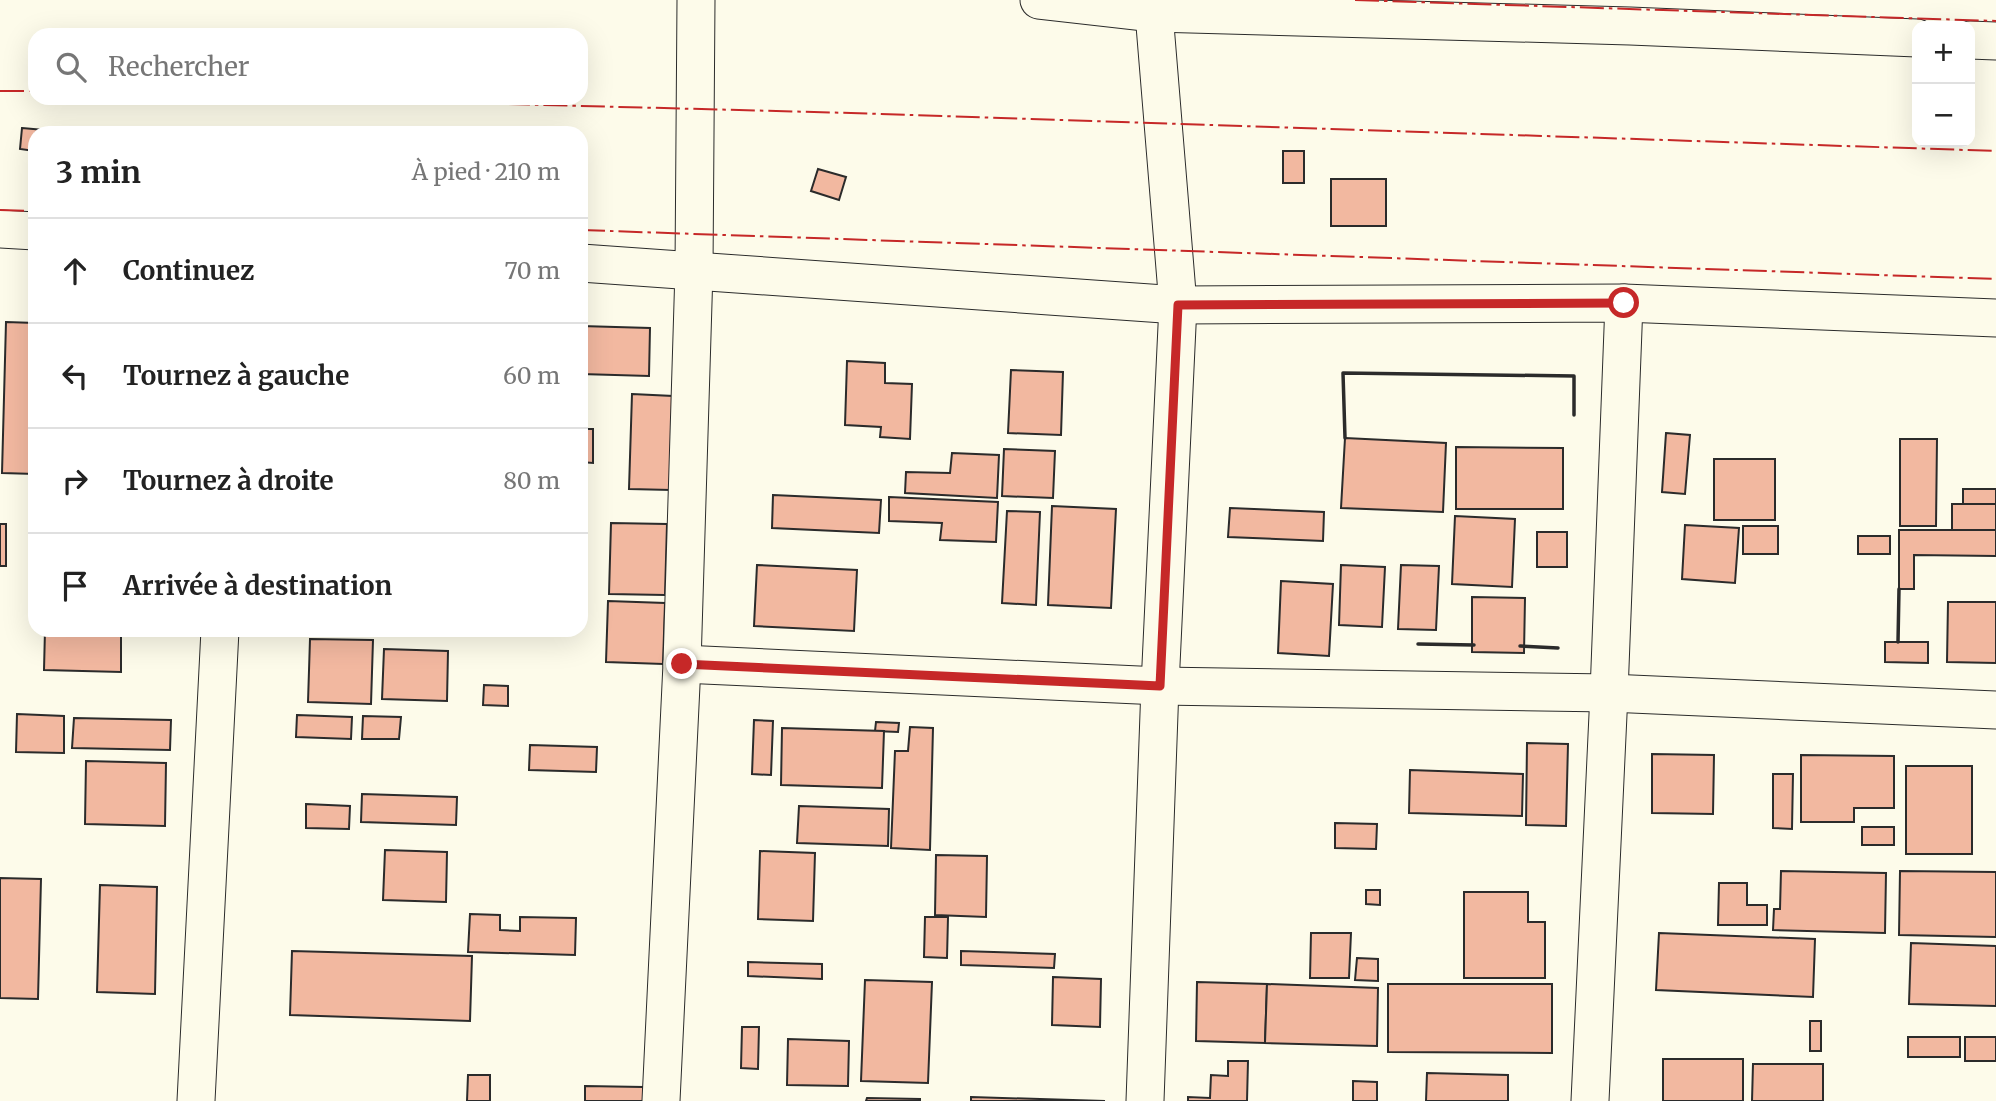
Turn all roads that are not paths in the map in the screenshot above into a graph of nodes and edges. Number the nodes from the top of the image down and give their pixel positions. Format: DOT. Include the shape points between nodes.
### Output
graph roads {
  1 [pos="695,0"];
  2 [pos="1040,0"];
  3 [pos="1154,13"];
  4 [pos="1630,13"];
  5 [pos="1912,38"];
  6 [pos="1975,40"];
  7 [pos="1996,41"];
  8 [pos="0,229"];
  9 [pos="28,231"];
  10 [pos="588,263"];
  11 [pos="694,270"];
  12 [pos="1624,303"];
  13 [pos="1178,305"];
  14 [pos="1996,318"];
  15 [pos="220,637"];
  16 [pos="682,664"];
  17 [pos="1160,686"];
  18 [pos="1609,693"];
  19 [pos="1996,710"];
  20 [pos="196,1101"];
  21 [pos="661,1101"];
  22 [pos="1145,1101"];
  23 [pos="1590,1101"];
  1 -- 11 [label="street"];
  2 -- 3 [label="street"];
  3 -- 4 [label="street"];
  3 -- 13 [label="street"];
  4 -- 5 [label="street"];
  6 -- 7 [label="street"];
  8 -- 9 [label="street"];
  10 -- 11 [label="street"];
  11 -- 13 [label="street"];
  11 -- 16 [label="street"];
  12 -- 13 [label="street"];
  12 -- 14 [label="street"];
  12 -- 18 [label="street"];
  13 -- 17 [label="street"];
  15 -- 20 [label="street"];
  16 -- 17 [label="street"];
  16 -- 21 [label="street"];
  17 -- 18 [label="street"];
  17 -- 22 [label="street"];
  18 -- 19 [label="street"];
  18 -- 23 [label="street"];
}
